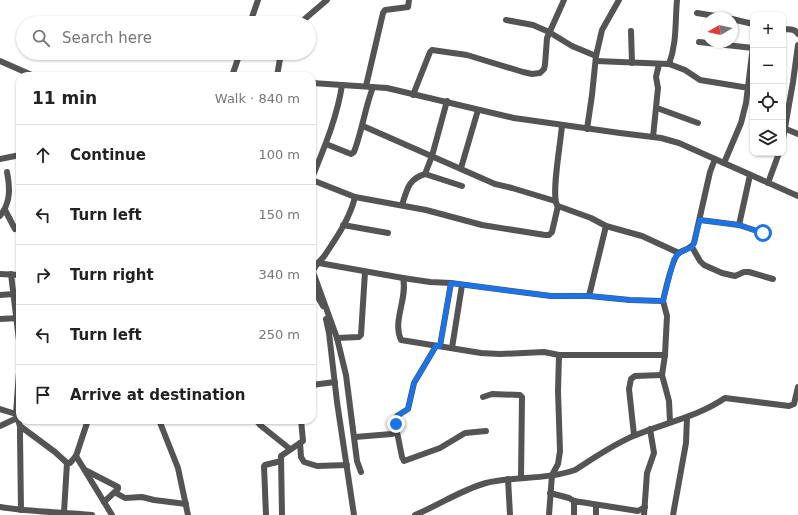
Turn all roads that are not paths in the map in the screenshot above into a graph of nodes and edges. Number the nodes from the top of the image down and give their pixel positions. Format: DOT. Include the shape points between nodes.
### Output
graph roads {
  1 [pos="258,0"];
  2 [pos="327,0"];
  3 [pos="409,0"];
  4 [pos="564,0"];
  5 [pos="619,0"];
  6 [pos="677,0"];
  7 [pos="697,13"];
  8 [pos="702,14"];
  9 [pos="252,16"];
  10 [pos="308,16"];
  11 [pos="506,20"];
  12 [pos="738,20"];
  13 [pos="750,23"];
  14 [pos="786,29"];
  15 [pos="631,31"];
  16 [pos="549,32"];
  17 [pos="798,34"];
  18 [pos="699,42"];
  19 [pos="798,45"];
  20 [pos="750,47"];
  21 [pos="753,48"];
  22 [pos="596,58"];
  23 [pos="238,60"];
  24 [pos="280,60"];
  25 [pos="0,61"];
  26 [pos="632,63"];
  27 [pos="659,64"];
  28 [pos="669,64"];
  29 [pos="25,72"];
  30 [pos="233,72"];
  31 [pos="278,72"];
  32 [pos="796,82"];
  33 [pos="316,83"];
  34 [pos="342,85"];
  35 [pos="370,87"];
  36 [pos="749,88"];
  37 [pos="413,95"];
  38 [pos="447,101"];
  39 [pos="657,108"];
  40 [pos="478,110"];
  41 [pos="698,124"];
  42 [pos="562,125"];
  43 [pos="363,126"];
  44 [pos="587,129"];
  45 [pos="786,129"];
  46 [pos="798,134"];
  47 [pos="653,137"];
  48 [pos="326,144"];
  49 [pos="16,156"];
  50 [pos="432,156"];
  51 [pos="778,156"];
  52 [pos="0,159"];
  53 [pos="715,159"];
  54 [pos="724,163"];
  55 [pos="461,168"];
  56 [pos="316,169"];
  57 [pos="7,172"];
  58 [pos="425,174"];
  59 [pos="750,175"];
  60 [pos="316,181"];
  61 [pos="768,183"];
  62 [pos="462,186"];
  63 [pos="355,196"];
  64 [pos="798,196"];
  65 [pos="556,204"];
  66 [pos="402,205"];
  67 [pos="5,210"];
  68 [pos="0,216"];
  69 [pos="700,220"];
  70 [pos="738,225"];
  71 [pos="343,226"];
  72 [pos="606,226"];
  73 [pos="15,229"];
  74 [pos="388,233"];
  75 [pos="763,233"];
  76 [pos="692,247"];
  77 [pos="679,253"];
  78 [pos="319,263"];
  79 [pos="316,265"];
  80 [pos="365,272"];
  81 [pos="0,274"];
  82 [pos="11,274"];
  83 [pos="16,275"];
  84 [pos="403,278"];
  85 [pos="773,279"];
  86 [pos="316,280"];
  87 [pos="451,283"];
  88 [pos="462,285"];
  89 [pos="14,294"];
  90 [pos="0,295"];
  91 [pos="316,295"];
  92 [pos="589,296"];
  93 [pos="663,301"];
  94 [pos="16,306"];
  95 [pos="16,318"];
  96 [pos="0,319"];
  97 [pos="337,338"];
  98 [pos="438,346"];
  99 [pos="452,348"];
  100 [pos="559,355"];
  101 [pos="665,355"];
  102 [pos="662,375"];
  103 [pos="335,382"];
  104 [pos="316,384"];
  105 [pos="798,387"];
  106 [pos="483,397"];
  107 [pos="0,409"];
  108 [pos="16,414"];
  109 [pos="16,416"];
  110 [pos="687,418"];
  111 [pos="670,422"];
  112 [pos="87,424"];
  113 [pos="161,424"];
  114 [pos="259,424"];
  115 [pos="302,424"];
  116 [pos="0,426"];
  117 [pos="20,426"];
  118 [pos="650,429"];
  119 [pos="486,431"];
  120 [pos="397,432"];
  121 [pos="634,435"];
  122 [pos="355,437"];
  123 [pos="300,443"];
  124 [pos="290,449"];
  125 [pos="76,456"];
  126 [pos="281,461"];
  127 [pos="67,463"];
  128 [pos="347,465"];
  129 [pos="84,470"];
  130 [pos="361,472"];
  131 [pos="552,475"];
  132 [pos="521,478"];
  133 [pos="508,479"];
  134 [pos="116,493"];
  135 [pos="550,493"];
  136 [pos="574,501"];
  137 [pos="104,502"];
  138 [pos="186,504"];
  139 [pos="596,505"];
  140 [pos="0,507"];
  141 [pos="645,507"];
  142 [pos="16,511"];
  143 [pos="64,512"];
  144 [pos="418,514"];
  145 [pos="88,515"];
  146 [pos="92,515"];
  147 [pos="112,515"];
  148 [pos="188,515"];
  149 [pos="266,515"];
  150 [pos="282,515"];
  151 [pos="354,515"];
  152 [pos="510,515"];
  153 [pos="549,515"];
  154 [pos="574,515"];
  155 [pos="596,515"];
  156 [pos="644,515"];
  157 [pos="673,515"];
  1 -- 9 [label="street"];
  2 -- 10 [label="street"];
  3 -- 35 [label="street" via="408,8 385,10 383,13"];
  4 -- 16 [label="street"];
  5 -- 22 [label="street" via="602,30"];
  6 -- 28 [label="street" via="675,39"];
  7 -- 8 [label="street"];
  11 -- 16 [label="street" via="528,23"];
  12 -- 13 [label="street"];
  14 -- 17 [label="street"];
  15 -- 26 [label="street"];
  16 -- 22 [label="street"];
  16 -- 37 [label="street" via="545,65 540,73 532,74 467,55 432,50"];
  18 -- 20 [label="street"];
  19 -- 32 [label="street"];
  21 -- 36 [label="street"];
  22 -- 26 [label="street"];
  22 -- 44 [label="street"];
  23 -- 30 [label="street"];
  24 -- 31 [label="street"];
  25 -- 29 [label="street"];
  26 -- 27 [label="street"];
  27 -- 28 [label="street"];
  27 -- 39 [label="street" via="656,78"];
  28 -- 36 [label="street" via="685,70 700,80"];
  32 -- 45 [label="street"];
  33 -- 34 [label="street"];
  34 -- 35 [label="street"];
  34 -- 48 [label="street" via="339,105"];
  35 -- 37 [label="street" via="387,88"];
  35 -- 43 [label="street"];
  36 -- 54 [label="street" via="741,123"];
  37 -- 38 [label="street"];
  38 -- 40 [label="street"];
  38 -- 50 [label="street"];
  39 -- 41 [label="street"];
  39 -- 47 [label="street"];
  40 -- 42 [label="street"];
  40 -- 55 [label="street"];
  42 -- 44 [label="street"];
  42 -- 65 [label="street" via="555,190"];
  43 -- 48 [label="street" via="351,154"];
  43 -- 50 [label="street"];
  44 -- 47 [label="street"];
  45 -- 46 [label="street"];
  47 -- 53 [label="street" via="679,143"];
  48 -- 56 [label="street"];
  49 -- 52 [label="street"];
  50 -- 55 [label="street"];
  50 -- 58 [label="street"];
  51 -- 61 [label="street"];
  53 -- 54 [label="street"];
  53 -- 69 [label="street"];
  54 -- 59 [label="street"];
  55 -- 65 [label="street" via="495,184"];
  57 -- 67 [label="street" via="10,185"];
  58 -- 62 [label="street"];
  58 -- 66 [label="street" via="416,177 412,182"];
  59 -- 61 [label="street"];
  59 -- 70 [label="street"];
  60 -- 63 [label="street"];
  61 -- 64 [label="street"];
  63 -- 66 [label="street"];
  63 -- 71 [label="street"];
  65 -- 66 [label="street" via="552,232 548,235 482,225"];
  65 -- 72 [label="street"];
  67 -- 68 [label="street"];
  67 -- 73 [label="street"];
  69 -- 70 [label="street"];
  69 -- 76 [label="street"];
  70 -- 75 [label="street"];
  71 -- 74 [label="street"];
  71 -- 78 [label="street"];
  72 -- 77 [label="street" via="642,236"];
  72 -- 92 [label="street"];
  76 -- 77 [label="street"];
  76 -- 85 [label="street" via="704,265 735,276 749,272"];
  77 -- 93 [label="street" via="674,259"];
  78 -- 79 [label="street"];
  78 -- 80 [label="street"];
  80 -- 84 [label="street"];
  80 -- 97 [label="street" via="361,335"];
  81 -- 82 [label="street"];
  82 -- 83 [label="street"];
  82 -- 89 [label="street"];
  84 -- 87 [label="street"];
  84 -- 98 [label="street" via="398,327 401,340"];
  86 -- 97 [label="street"];
  87 -- 88 [label="street"];
  87 -- 98 [label="street"];
  88 -- 92 [label="street" via="551,296"];
  88 -- 99 [label="street"];
  89 -- 90 [label="street"];
  89 -- 94 [label="street"];
  91 -- 103 [label="street" via="328,323"];
  92 -- 93 [label="street"];
  93 -- 101 [label="street" via="667,316"];
  95 -- 96 [label="street"];
  97 -- 122 [label="street" via="346,375"];
  98 -- 99 [label="street"];
  98 -- 120 [label="street" via="414,383 408,409 397,416"];
  99 -- 100 [label="street" via="481,353 544,352"];
  100 -- 101 [label="street"];
  100 -- 131 [label="street" via="560,451 558,464"];
  101 -- 102 [label="street"];
  102 -- 111 [label="street" via="669,401"];
  102 -- 121 [label="street" via="635,376 631,379 629,389"];
  103 -- 104 [label="street"];
  103 -- 128 [label="street"];
  105 -- 110 [label="street" via="794,404 789,406 725,398"];
  106 -- 132 [label="street" via="492,394 522,397"];
  107 -- 108 [label="street"];
  109 -- 116 [label="street"];
  110 -- 111 [label="street"];
  110 -- 157 [label="street" via="686,443"];
  111 -- 118 [label="street"];
  112 -- 125 [label="street"];
  113 -- 138 [label="street" via="178,468"];
  114 -- 124 [label="street"];
  115 -- 123 [label="street" via="304,438"];
  117 -- 127 [label="street"];
  117 -- 142 [label="street"];
  118 -- 121 [label="street"];
  118 -- 141 [label="street" via="654,453 647,473"];
  119 -- 120 [label="street" via="465,433 440,448 404,461"];
  120 -- 122 [label="street"];
  121 -- 131 [label="street" via="575,470"];
  122 -- 130 [label="street" via="357,461"];
  123 -- 124 [label="street"];
  123 -- 128 [label="street" via="304,462 317,466"];
  124 -- 126 [label="street" via="282,454"];
  125 -- 127 [label="street" via="70,464"];
  125 -- 129 [label="street"];
  126 -- 149 [label="street" via="264,466"];
  126 -- 150 [label="street"];
  127 -- 143 [label="street"];
  128 -- 151 [label="street"];
  129 -- 134 [label="street" via="116,485"];
  129 -- 137 [label="street"];
  131 -- 132 [label="street"];
  131 -- 135 [label="street"];
  132 -- 133 [label="street"];
  133 -- 144 [label="street" via="464,491"];
  133 -- 152 [label="street"];
  134 -- 137 [label="street"];
  134 -- 138 [label="street" via="125,498 142,497"];
  135 -- 136 [label="street"];
  135 -- 153 [label="street"];
  136 -- 139 [label="street"];
  136 -- 154 [label="street"];
  137 -- 147 [label="street"];
  138 -- 148 [label="street"];
  139 -- 141 [label="street" via="638,511"];
  139 -- 155 [label="street"];
  140 -- 142 [label="street"];
  141 -- 156 [label="street"];
  142 -- 143 [label="street"];
  143 -- 145 [label="street"];
  145 -- 146 [label="street"];
}
